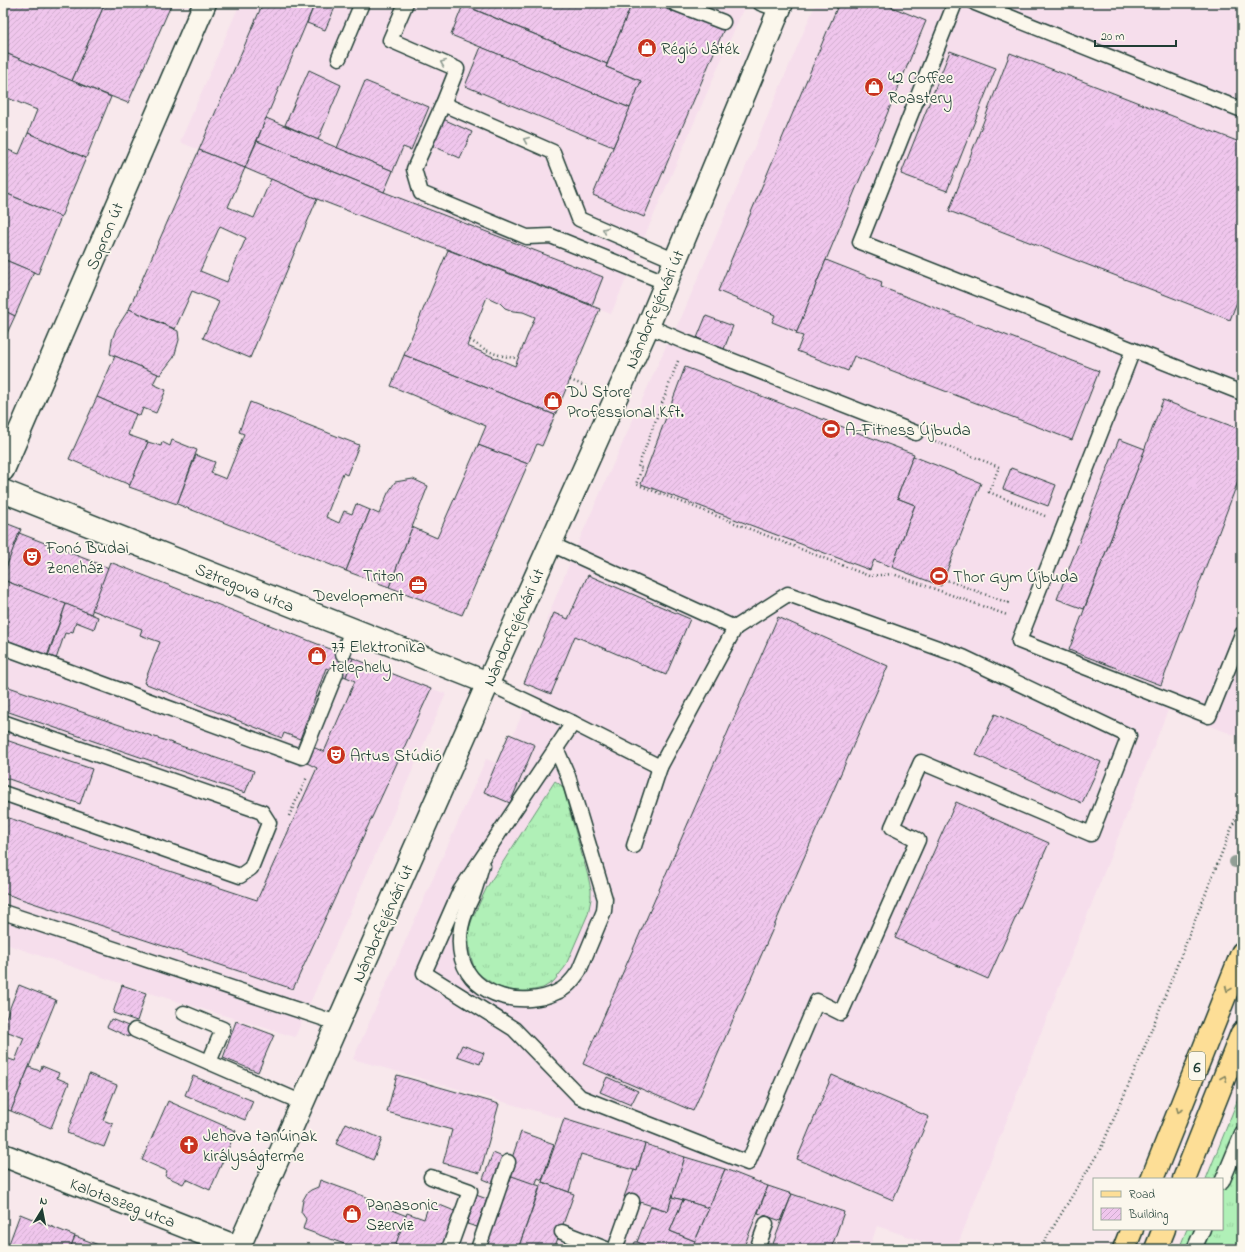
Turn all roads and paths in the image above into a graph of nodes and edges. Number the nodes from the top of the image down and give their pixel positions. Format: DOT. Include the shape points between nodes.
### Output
graph roads {
  1 [pos="205,3"];
  2 [pos="362,3"];
  3 [pos="406,3"];
  4 [pos="674,3"];
  5 [pos="955,3"];
  6 [pos="975,3"];
  7 [pos="773,5"];
  8 [pos="723,22"];
  9 [pos="339,58"];
  10 [pos="443,104"];
  11 [pos="1242,110"];
  12 [pos="676,261"];
  13 [pos="667,283"];
  14 [pos="648,326"];
  15 [pos="470,340"];
  16 [pos="685,342"];
  17 [pos="1133,350"];
  18 [pos="518,358"];
  19 [pos="570,380"];
  20 [pos="588,387"];
  21 [pos="1242,393"];
  22 [pos="916,433"];
  23 [pos="3,470"];
  24 [pos="3,491"];
  25 [pos="1064,524"];
  26 [pos="551,544"];
  27 [pos="944,579"];
  28 [pos="1028,617"];
  29 [pos="735,628"];
  30 [pos="352,629"];
  31 [pos="1242,634"];
  32 [pos="3,647"];
  33 [pos="343,654"];
  34 [pos="336,673"];
  35 [pos="488,683"];
  36 [pos="3,722"];
  37 [pos="573,723"];
  38 [pos="556,748"];
  39 [pos="660,767"];
  40 [pos="3,793"];
  41 [pos="1242,802"];
  42 [pos="634,846"];
  43 [pos="486,851"];
  44 [pos="3,912"];
  45 [pos="1242,953"];
  46 [pos="184,1013"];
  47 [pos="337,1023"];
  48 [pos="135,1030"];
  49 [pos="1242,1033"];
  50 [pos="209,1062"];
  51 [pos="303,1103"];
  52 [pos="1242,1134"];
  53 [pos="3,1155"];
  54 [pos="508,1162"];
  55 [pos="430,1177"];
  56 [pos="1152,1178"];
  57 [pos="1184,1178"];
  58 [pos="1223,1180"];
  59 [pos="632,1201"];
  60 [pos="766,1224"];
  61 [pos="1132,1230"];
  62 [pos="1164,1230"];
  63 [pos="1203,1230"];
  64 [pos="562,1232"];
  65 [pos="240,1248"];
  66 [pos="449,1249"];
  67 [pos="478,1249"];
  68 [pos="606,1249"];
  69 [pos="615,1249"];
  70 [pos="757,1249"];
  71 [pos="1040,1249"];
  72 [pos="1124,1249"];
  73 [pos="1156,1249"];
  74 [pos="1194,1249"];
  1 -- 23 [label="street, Sopron út"];
  2 -- 9 [label="lane"];
  10 -- 3 [label="lane, one-way" via="458,69 390,40"];
  4 -- 8 [label="lane"];
  5 -- 17 [label="lane" via="860,242"];
  6 -- 11 [label="lane"];
  7 -- 12 [label="street, Nándorfejérvári út"];
  12 -- 10 [label="lane, one-way" via="579,219 553,152"];
  10 -- 13 [label="lane" via="414,169 421,193 527,237 551,236"];
  12 -- 13 [label="street, Nándorfejérvári út"];
  13 -- 14 [label="street, Nándorfejérvári út"];
  14 -- 16 [label="lane"];
  14 -- 26 [label="street, Nándorfejérvári út"];
  15 -- 18 [label="path" via="491,353"];
  16 -- 22 [label="lane"];
  16 -- 28 [label="path" via="638,467 642,468 636,484 869,576 893,574"];
  17 -- 21 [label="lane"];
  17 -- 25 [label="lane"];
  19 -- 20 [label="path"];
  22 -- 25 [label="path" via="999,467 989,492"];
  24 -- 30 [label="street, Sztregova utca"];
  25 -- 28 [label="lane"];
  26 -- 29 [label="lane"];
  26 -- 35 [label="street, Nándorfejérvári út"];
  27 -- 28 [label="path"];
  28 -- 31 [label="lane" via="1019,641 1209,716"];
  29 -- 39 [label="lane"];
  29 -- 43 [label="lane" via="788,594 963,657 1129,736 1091,834 920,762 892,827 918,840 841,1013 817,1001 748,1163 580,1097 514,1029 424,973 460,891"];
  30 -- 33 [label="lane"];
  30 -- 35 [label="street, Sztregova utca"];
  32 -- 34 [label="lane" via="302,757"];
  35 -- 37 [label="lane"];
  35 -- 47 [label="street, Nándorfejérvári út"];
  36 -- 40 [label="lane" via="262,812 269,823 251,868 240,876"];
  37 -- 38 [label="lane"];
  37 -- 39 [label="lane"];
  38 -- 43 [label="lane"];
  38 -- 43 [label="lane" via="568,776 605,899 604,911 579,972 558,992 539,999 509,998 480,985 466,966 460,943 461,927"];
  39 -- 42 [label="lane"];
  41 -- 71 [label="path" via="1139,1061 1101,1148"];
  44 -- 47 [label="lane"];
  45 -- 56 [label="main road, 6, one-way"];
  46 -- 50 [label="lane" via="222,1029"];
  47 -- 51 [label="street, Nándorfejérvári út"];
  48 -- 50 [label="lane"];
  57 -- 49 [label="main road, 6, one-way"];
  50 -- 51 [label="lane"];
  51 -- 65 [label="street, Nándorfejérvári út"];
  52 -- 58 [label="lane"];
  53 -- 65 [label="street, Kalotaszeg utca"];
  54 -- 67 [label="lane"];
  55 -- 66 [label="lane" via="470,1191"];
  59 -- 69 [label="lane"];
  60 -- 70 [label="lane"];
  61 -- 72 [label="main road"];
  62 -- 73 [label="main road"];
  63 -- 74 [label="lane"];
  64 -- 68 [label="lane"];
}
